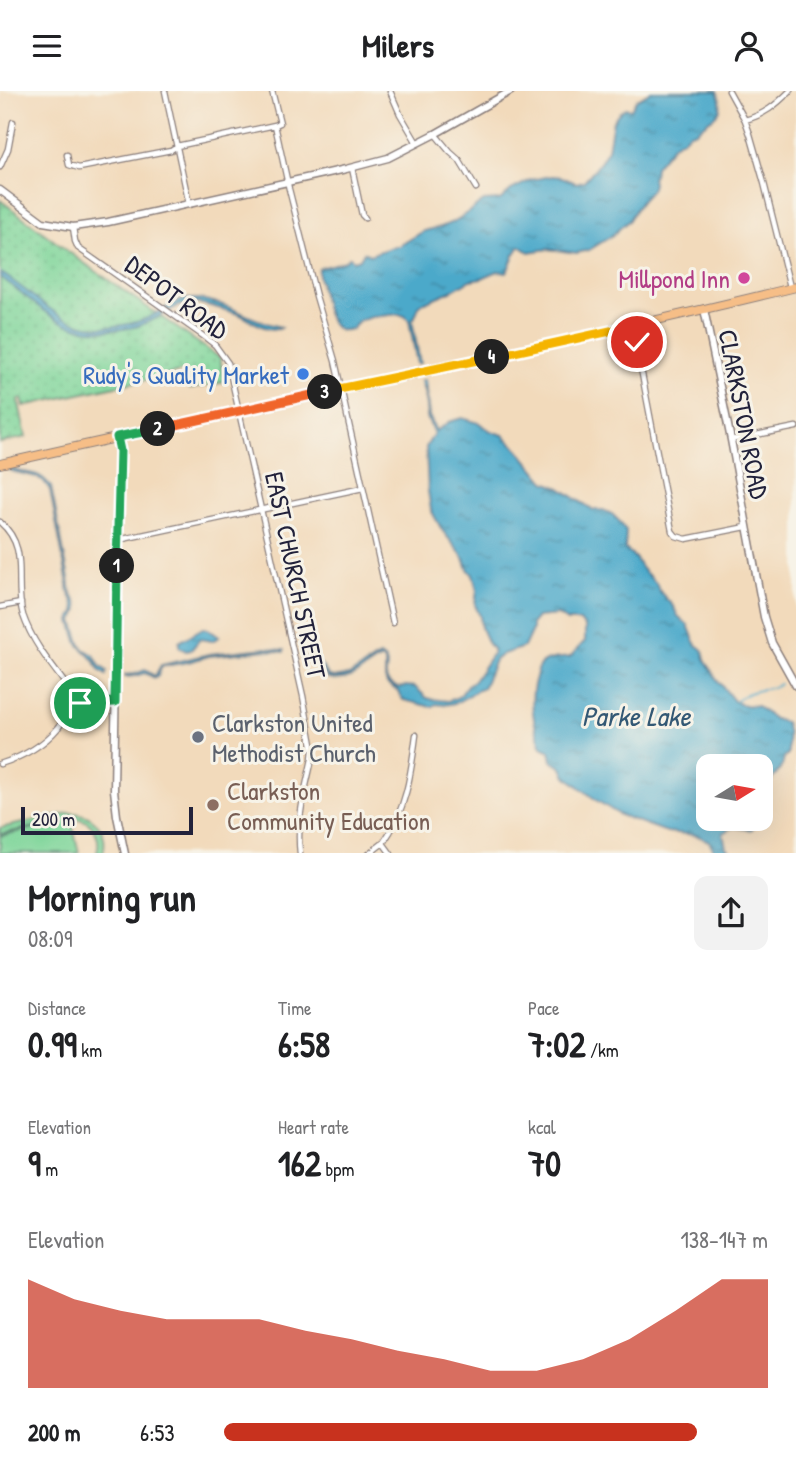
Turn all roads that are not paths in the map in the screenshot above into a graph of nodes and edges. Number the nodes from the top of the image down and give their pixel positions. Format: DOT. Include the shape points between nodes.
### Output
graph roads {
  1 [pos="165,91"];
  2 [pos="272,91"];
  3 [pos="390,91"];
  4 [pos="511,91"];
  5 [pos="729,91"];
  6 [pos="790,91"];
  7 [pos="745,120"];
  8 [pos="13,122"];
  9 [pos="275,125"];
  10 [pos="435,134"];
  11 [pos="417,144"];
  12 [pos="177,146"];
  13 [pos="67,155"];
  14 [pos="0,167"];
  15 [pos="352,168"];
  16 [pos="288,182"];
  17 [pos="476,188"];
  18 [pos="0,190"];
  19 [pos="189,204"];
  20 [pos="365,218"];
  21 [pos="73,227"];
  22 [pos="793,288"];
  23 [pos="704,309"];
  24 [pos="633,326"];
  25 [pos="341,389"];
  26 [pos="240,411"];
  27 [pos="796,427"];
  28 [pos="117,437"];
  29 [pos="731,440"];
  30 [pos="0,464"];
  31 [pos="363,488"];
  32 [pos="262,509"];
  33 [pos="0,522"];
  34 [pos="746,527"];
  35 [pos="118,540"];
  36 [pos="21,603"];
  37 [pos="0,607"];
  38 [pos="393,623"];
  39 [pos="796,686"];
  40 [pos="115,702"];
  41 [pos="80,703"];
  42 [pos="416,735"];
  43 [pos="0,764"];
  44 [pos="383,843"];
  45 [pos="125,853"];
  46 [pos="300,853"];
  47 [pos="369,853"];
  48 [pos="391,853"];
  1 -- 12 [label="street"];
  2 -- 9 [label="street" via="280,123"];
  3 -- 11 [label="street"];
  4 -- 10 [label="street"];
  5 -- 7 [label="street"];
  6 -- 7 [label="street" via="768,111"];
  7 -- 22 [label="street"];
  8 -- 14 [label="street"];
  9 -- 12 [label="street"];
  9 -- 16 [label="street"];
  10 -- 11 [label="street"];
  10 -- 17 [label="street"];
  11 -- 15 [label="street"];
  12 -- 13 [label="street" via="79,168 69,165"];
  12 -- 19 [label="street"];
  15 -- 16 [label="street"];
  15 -- 20 [label="street"];
  16 -- 19 [label="street"];
  16 -- 25 [label="street"];
  18 -- 21 [label="street" via="43,222"];
  19 -- 21 [label="street"];
  21 -- 26 [label="street, DEPOT ROAD" via="78,248 215,345 228,363"];
  22 -- 23 [label="main road"];
  23 -- 24 [label="main road"];
  23 -- 29 [label="street, CLARKSTON ROAD"];
  24 -- 25 [label="main road"];
  24 -- 34 [label="street" via="672,531 686,539"];
  25 -- 26 [label="main road"];
  25 -- 31 [label="street"];
  26 -- 28 [label="main road"];
  26 -- 32 [label="street, EAST CHURCH STREET"];
  27 -- 29 [label="street"];
  28 -- 30 [label="main road"];
  28 -- 35 [label="street"];
  29 -- 34 [label="street, CLARKSTON ROAD"];
  31 -- 32 [label="street"];
  31 -- 38 [label="street"];
  32 -- 35 [label="street"];
  32 -- 46 [label="street, EAST CHURCH STREET" via="313,747 299,816"];
  33 -- 36 [label="street" via="15,539 19,553"];
  34 -- 39 [label="street, CLARKSTON ROAD" via="769,637"];
  35 -- 40 [label="street"];
  36 -- 37 [label="street"];
  36 -- 41 [label="street" via="36,643"];
  40 -- 41 [label="street"];
  40 -- 45 [label="street" via="114,790"];
  41 -- 43 [label="street" via="38,746"];
  42 -- 44 [label="street" via="404,803"];
  44 -- 47 [label="street"];
  44 -- 48 [label="street"];
}
